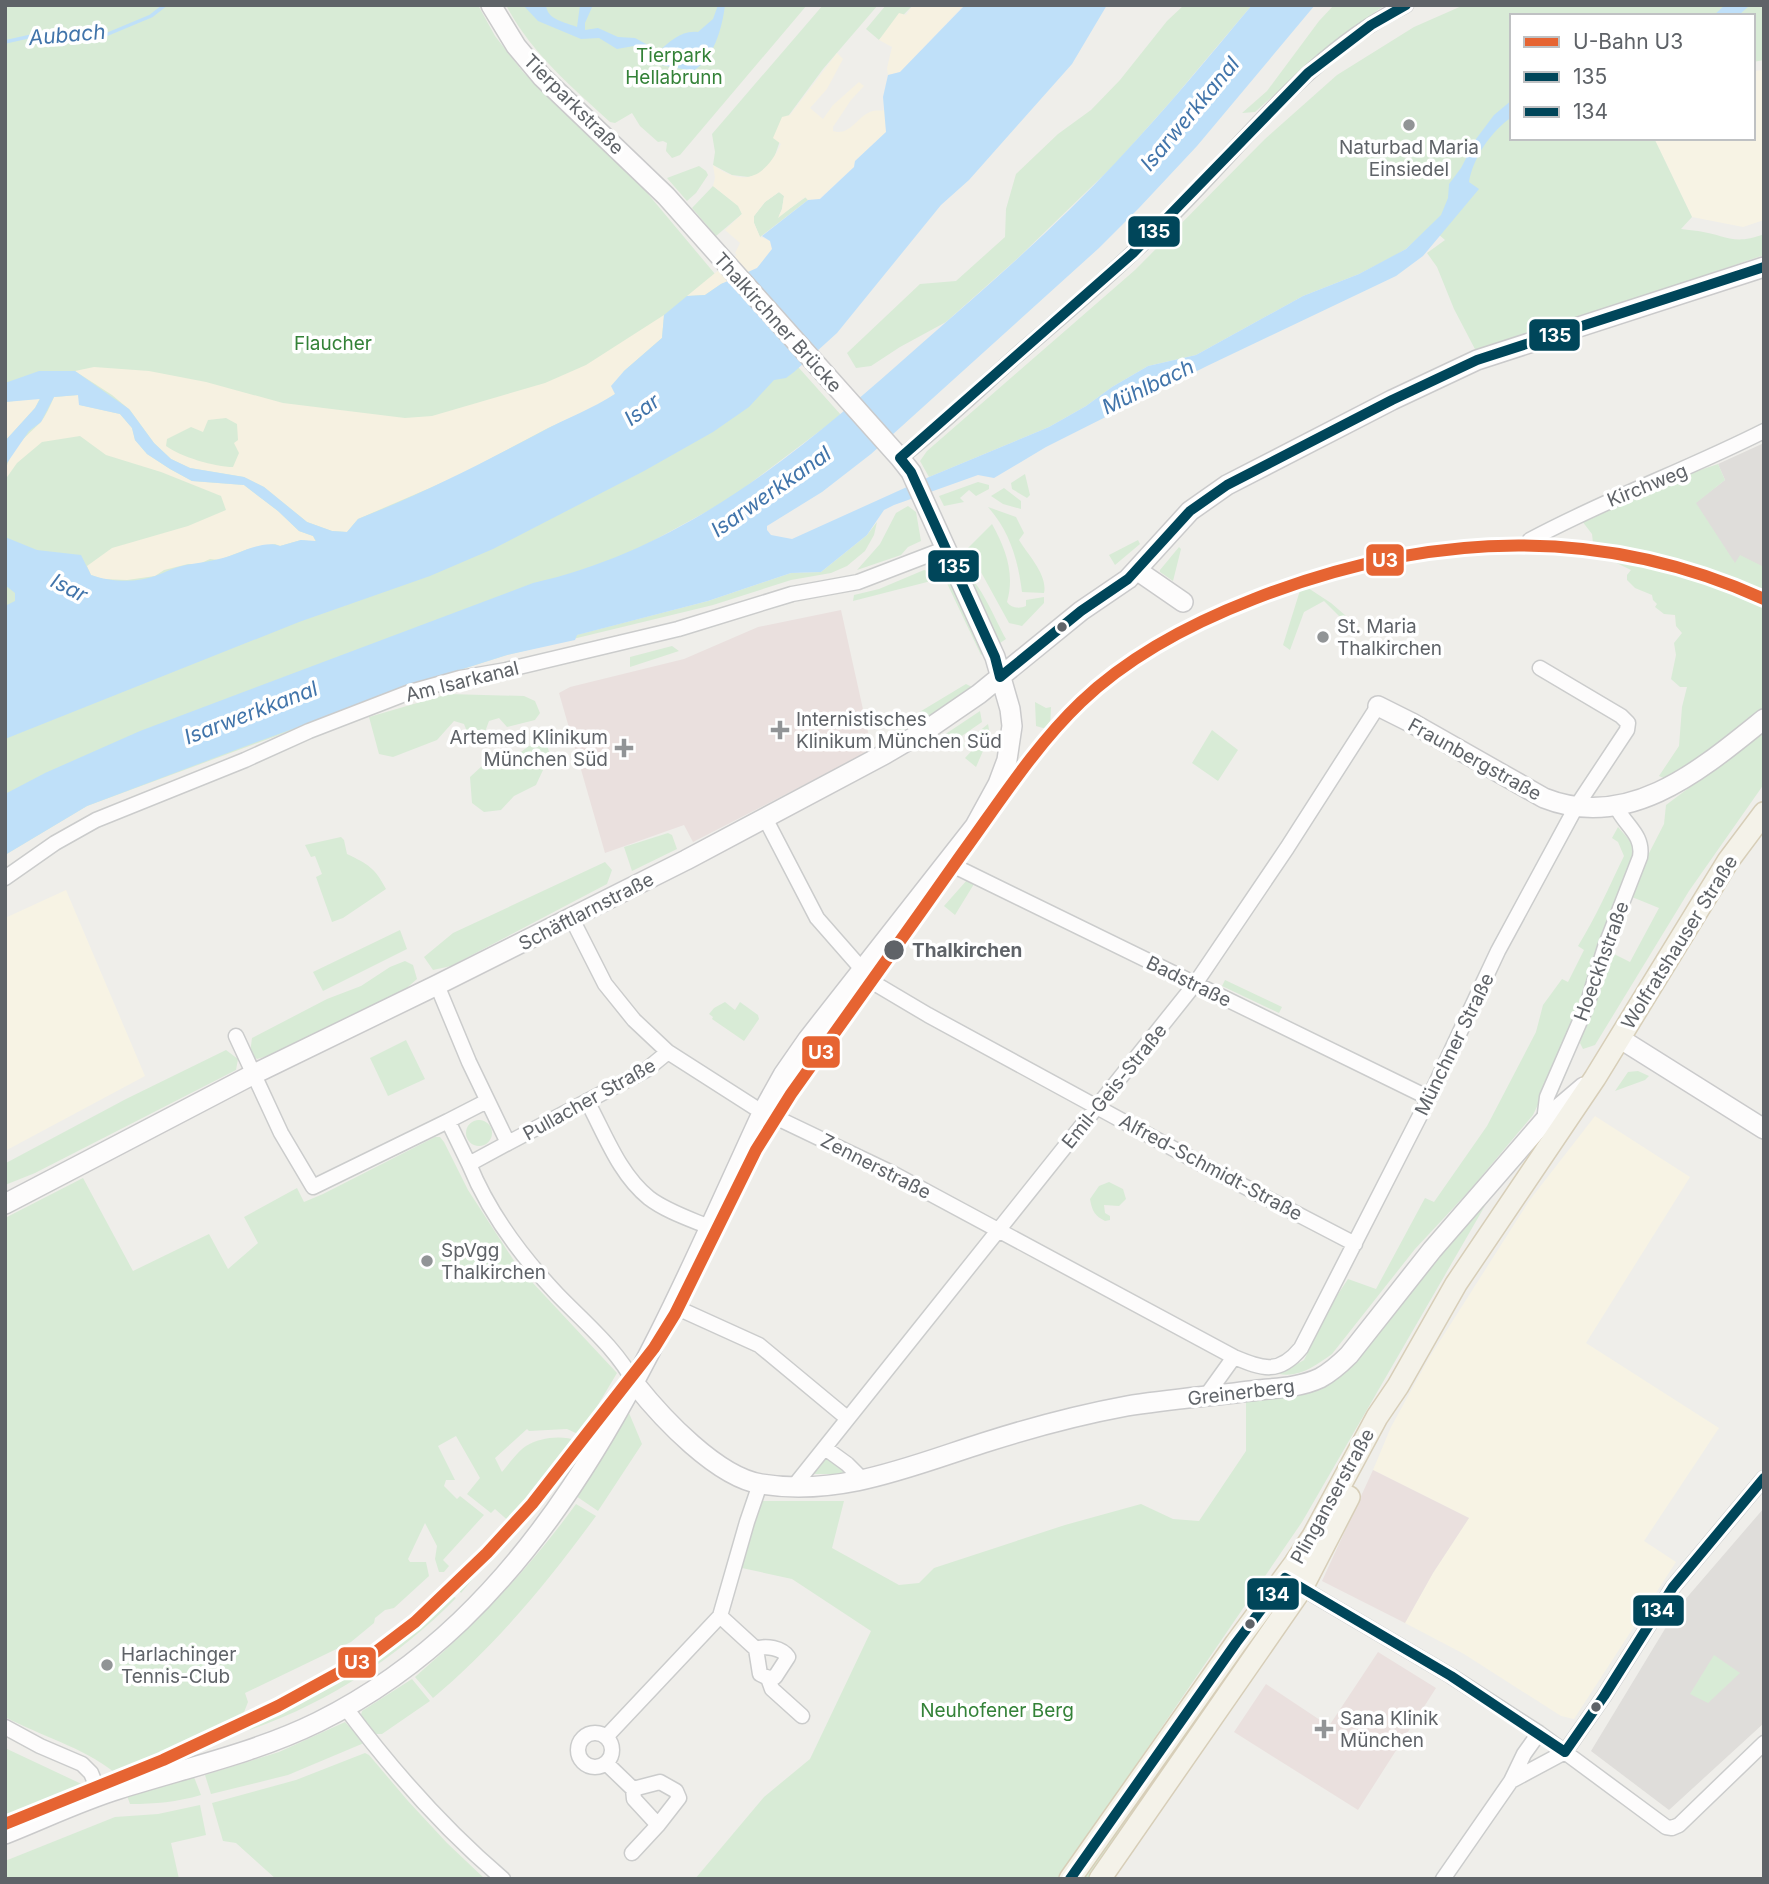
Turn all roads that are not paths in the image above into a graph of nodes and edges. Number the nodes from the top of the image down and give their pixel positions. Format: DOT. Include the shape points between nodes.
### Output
graph roads {
  1 [pos="491,5"];
  2 [pos="1406,5"];
  3 [pos="666,196"];
  4 [pos="1764,267"];
  5 [pos="1764,431"];
  6 [pos="900,459"];
  7 [pos="1530,540"];
  8 [pos="944,549"];
  9 [pos="1138,571"];
  10 [pos="1183,602"];
  11 [pos="1540,668"];
  12 [pos="1000,677"];
  13 [pos="1378,706"];
  14 [pos="1764,719"];
  15 [pos="1616,806"];
  16 [pos="1576,807"];
  17 [pos="1764,813"];
  18 [pos="765,818"];
  19 [pos="948,863"];
  20 [pos="5,878"];
  21 [pos="571,918"];
  22 [pos="861,970"];
  23 [pos="1195,984"];
  24 [pos="437,985"];
  25 [pos="236,1037"];
  26 [pos="1619,1038"];
  27 [pos="668,1052"];
  28 [pos="1597,1074"];
  29 [pos="252,1075"];
  30 [pos="1429,1098"];
  31 [pos="487,1101"];
  32 [pos="587,1101"];
  33 [pos="1097,1106"];
  34 [pos="763,1111"];
  35 [pos="448,1121"];
  36 [pos="1544,1121"];
  37 [pos="1764,1129"];
  38 [pos="508,1143"];
  39 [pos="469,1164"];
  40 [pos="5,1205"];
  41 [pos="709,1227"];
  42 [pos="999,1230"];
  43 [pos="1355,1244"];
  44 [pos="673,1306"];
  45 [pos="1234,1357"];
  46 [pos="1282,1365"];
  47 [pos="635,1384"];
  48 [pos="1206,1396"];
  49 [pos="847,1418"];
  50 [pos="825,1448"];
  51 [pos="1764,1478"];
  52 [pos="863,1480"];
  53 [pos="760,1484"];
  54 [pos="794,1486"];
  55 [pos="1294,1583"];
  56 [pos="720,1616"];
  57 [pos="756,1648"];
  58 [pos="768,1678"];
  59 [pos="345,1707"];
  60 [pos="802,1716"];
  61 [pos="5,1727"];
  62 [pos="1539,1733"];
  63 [pos="606,1737"];
  64 [pos="1764,1743"];
  65 [pos="1565,1752"];
  66 [pos="607,1764"];
  67 [pos="1511,1781"];
  68 [pos="634,1789"];
  69 [pos="100,1795"];
  70 [pos="658,1825"];
  71 [pos="5,1834"];
  72 [pos="632,1853"];
  73 [pos="503,1879"];
  74 [pos="1070,1879"];
  75 [pos="1100,1879"];
  76 [pos="1443,1879"];
  1 -- 3 [label="street, Tierparkstraße" via="542,78"];
  2 -- 6 [label="street" via="1322,60 1136,251"];
  3 -- 6 [label="street, Thalkirchner Brücke"];
  4 -- 9 [label="street, Schäftlarnstraße" via="1477,360 1392,400 1201,501"];
  5 -- 7 [label="street, Kirchweg"];
  6 -- 8 [label="street"];
  8 -- 12 [label="street"];
  8 -- 20 [label="street, Am Isarkanal" via="858,582 792,594 669,632 411,692 96,820"];
  9 -- 10 [label="street"];
  9 -- 12 [label="street, Schäftlarnstraße"];
  11 -- 16 [label="street, Münchner Straße" via="1628,723"];
  12 -- 18 [label="street, Schäftlarnstraße" via="931,727"];
  12 -- 19 [label="street" via="1012,726 1007,760 987,807"];
  13 -- 16 [label="street, Fraunbergstraße" via="1544,798"];
  13 -- 23 [label="street, Emil-Geis-Straße"];
  14 -- 15 [label="street, Fraunbergstraße" via="1691,775 1652,796"];
  15 -- 16 [label="street, Fraunbergstraße"];
  15 -- 36 [label="street, Hoeckhstraße" via="1637,834 1640,857 1587,1005 1547,1097"];
  16 -- 30 [label="street, Münchner Straße" via="1498,951"];
  17 -- 26 [label="main road, Wolfratshauser Straße" via="1727,861"];
  18 -- 21 [label="street, Schäftlarnstraße"];
  18 -- 22 [label="street, Alfred-Schmidt-Straße" via="812,910"];
  19 -- 22 [label="street"];
  19 -- 23 [label="street, Badstraße"];
  21 -- 24 [label="street, Schäftlarnstraße"];
  21 -- 27 [label="street, Zennerstraße" via="605,984"];
  22 -- 33 [label="street, Alfred-Schmidt-Straße" via="911,1005"];
  22 -- 34 [label="street" via="808,1039"];
  23 -- 30 [label="street, Badstraße"];
  23 -- 33 [label="street, Emil-Geis-Straße"];
  24 -- 29 [label="street, Schäftlarnstraße"];
  24 -- 31 [label="street"];
  25 -- 29 [label="street"];
  26 -- 28 [label="main road, Plinganserstraße"];
  26 -- 37 [label="street"];
  27 -- 32 [label="street, Pullacher Straße" via="646,1070"];
  27 -- 34 [label="street, Zennerstraße"];
  28 -- 36 [label="street, Greinerberg"];
  28 -- 55 [label="main road, Plinganserstraße" via="1455,1284 1377,1417 1313,1536"];
  29 -- 35 [label="street" via="313,1187"];
  29 -- 40 [label="street, Schäftlarnstraße"];
  30 -- 43 [label="street, Münchner Straße"];
  31 -- 35 [label="street"];
  31 -- 38 [label="street"];
  32 -- 38 [label="street, Pullacher Straße"];
  32 -- 41 [label="street" via="625,1172 640,1190 660,1205"];
  33 -- 42 [label="street, Emil-Geis-Straße"];
  33 -- 43 [label="street, Alfred-Schmidt-Straße"];
  34 -- 41 [label="street"];
  34 -- 42 [label="street, Zennerstraße"];
  35 -- 39 [label="street"];
  36 -- 48 [label="street, Greinerberg" via="1333,1370 1301,1385"];
  38 -- 39 [label="street, Pullacher Straße"];
  39 -- 47 [label="street" via="484,1196 525,1255 626,1366"];
  41 -- 44 [label="street"];
  42 -- 45 [label="street, Zennerstraße"];
  42 -- 49 [label="street, Emil-Geis-Straße"];
  43 -- 46 [label="street, Münchner Straße" via="1301,1348"];
  44 -- 47 [label="street"];
  44 -- 49 [label="street" via="759,1345"];
  45 -- 46 [label="street, Zennerstraße" via="1258,1367"];
  45 -- 48 [label="street"];
  47 -- 53 [label="street, Greinerberg" via="713,1462 730,1474"];
  47 -- 59 [label="street" via="568,1493 503,1575 440,1640"];
  48 -- 52 [label="street, Greinerberg" via="1076,1416"];
  49 -- 50 [label="street, Emil-Geis-Straße"];
  50 -- 52 [label="street"];
  50 -- 54 [label="street, Emil-Geis-Straße"];
  51 -- 65 [label="street" via="1672,1587"];
  52 -- 54 [label="street, Greinerberg"];
  53 -- 54 [label="street, Greinerberg"];
  53 -- 56 [label="street"];
  55 -- 62 [label="street"];
  55 -- 74 [label="main road, Plinganserstraße" via="1243,1633"];
  55 -- 75 [label="main road, Plinganserstraße"];
  56 -- 57 [label="street"];
  56 -- 63 [label="street"];
  57 -- 58 [label="street" via="760,1674"];
  57 -- 58 [label="street" via="781,1650 788,1657 775,1676"];
  58 -- 60 [label="street" via="772,1689"];
  59 -- 69 [label="street" via="282,1739"];
  59 -- 73 [label="street" via="429,1811"];
  61 -- 69 [label="street" via="82,1764"];
  62 -- 65 [label="street"];
  62 -- 67 [label="street"];
  63 -- 66 [label="street" via="613,1750"];
  63 -- 66 [label="street" via="588,1735 580,1742 578,1754 589,1767"];
  64 -- 65 [label="street" via="1672,1828"];
  65 -- 67 [label="street"];
  66 -- 68 [label="street"];
  67 -- 76 [label="street"];
  68 -- 70 [label="street" via="634,1799"];
  68 -- 70 [label="street" via="660,1782 678,1793"];
  69 -- 71 [label="street"];
  70 -- 72 [label="street"];
}
